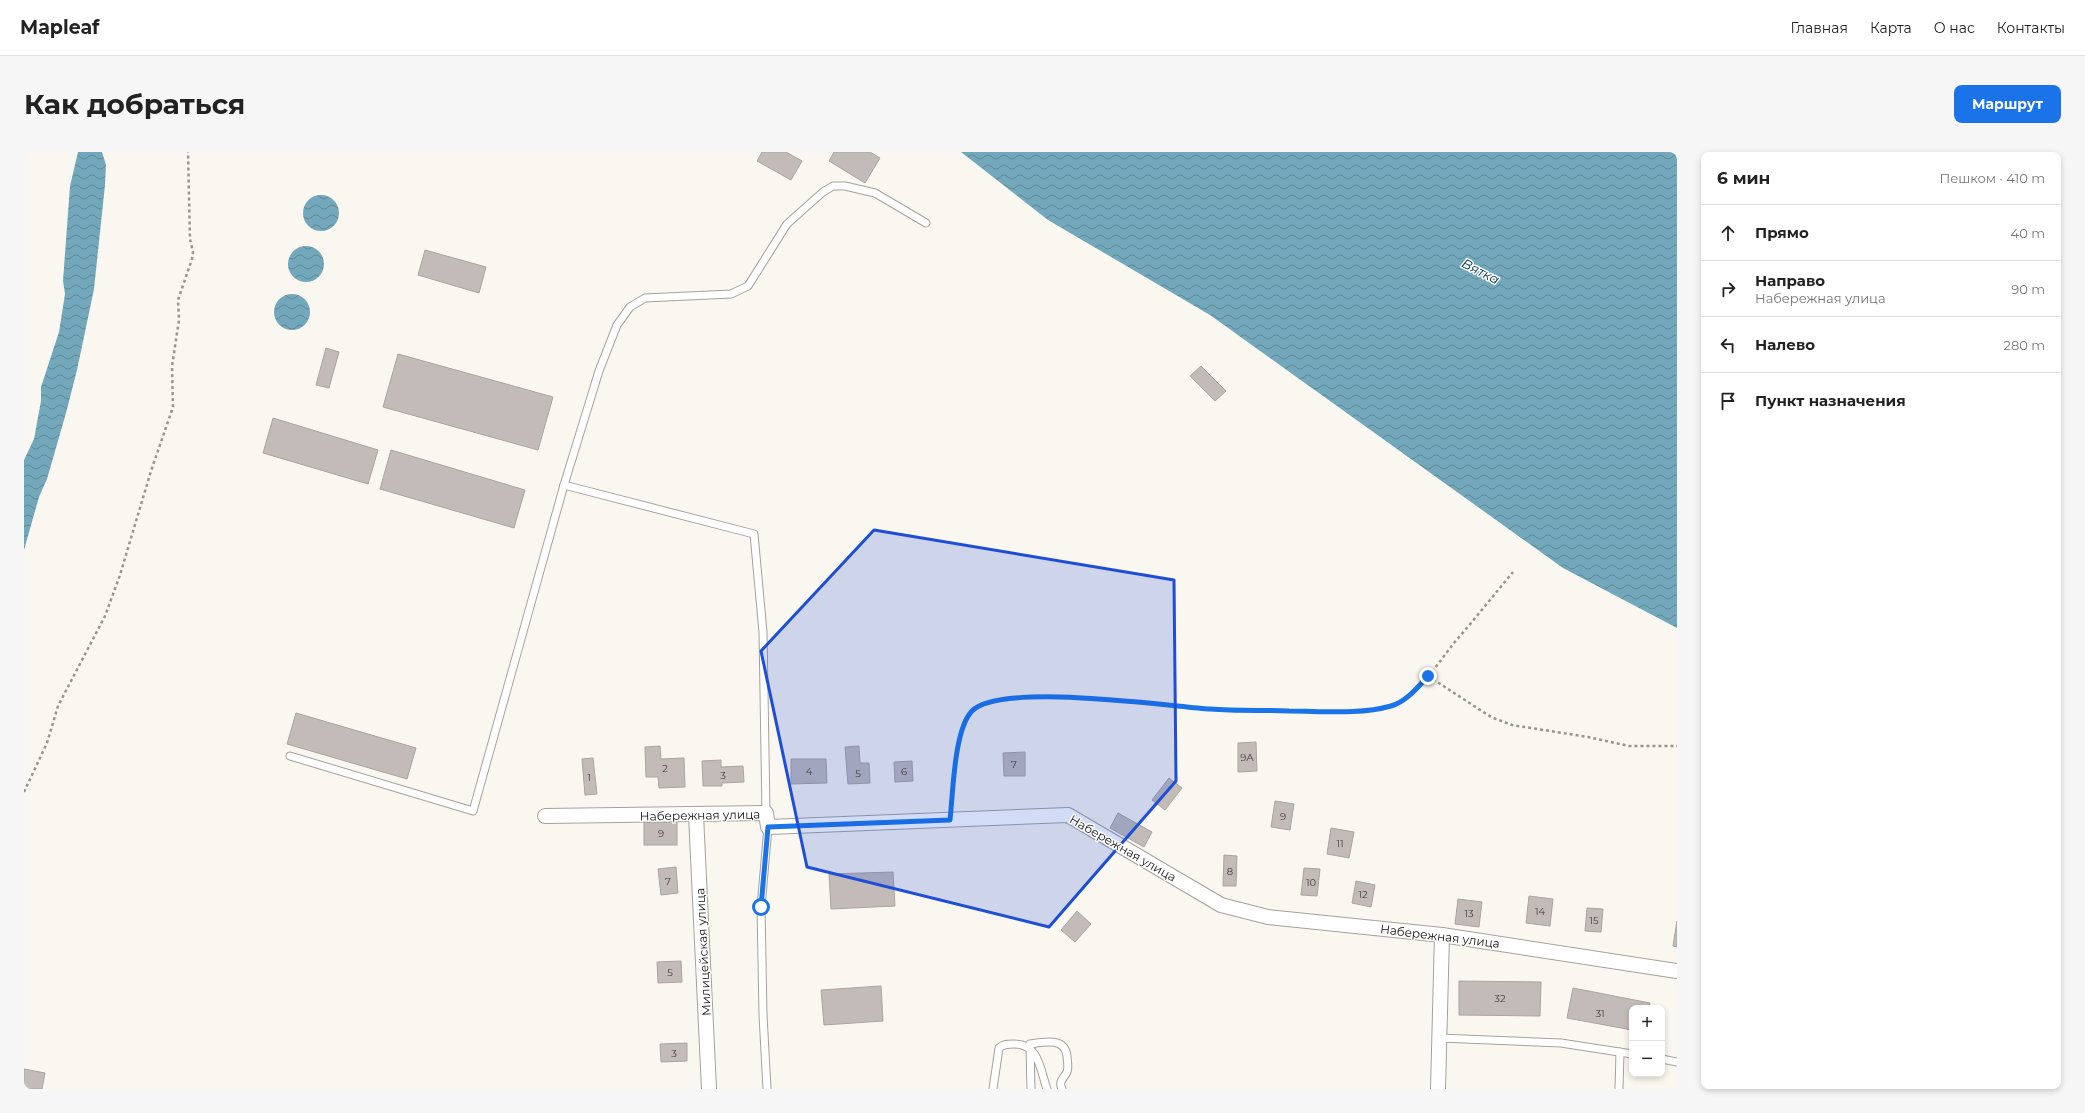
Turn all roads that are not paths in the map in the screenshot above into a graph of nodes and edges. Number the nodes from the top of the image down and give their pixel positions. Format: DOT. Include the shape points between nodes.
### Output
graph roads {
  1 [pos="926,223"];
  2 [pos="564,484"];
  3 [pos="290,756"];
  4 [pos="696,815"];
  5 [pos="545,816"];
  6 [pos="767,820"];
  7 [pos="1442,935"];
  8 [pos="1677,971"];
  9 [pos="1439,1038"];
  10 [pos="1030,1046"];
  11 [pos="1620,1052"];
  12 [pos="1629,1054"];
  13 [pos="1665,1060"];
  14 [pos="1677,1062"];
  15 [pos="1042,1075"];
  16 [pos="709,1089"];
  17 [pos="767,1089"];
  18 [pos="993,1089"];
  19 [pos="1031,1089"];
  20 [pos="1042,1089"];
  21 [pos="1047,1089"];
  22 [pos="1062,1089"];
  23 [pos="1438,1089"];
  24 [pos="1619,1089"];
  1 -- 2 [label="lane" via="875,193 833,186 787,224 748,286 732,294 645,298 630,307 617,325 599,371"];
  2 -- 3 [label="lane" via="473,811"];
  2 -- 6 [label="lane" via="754,534 763,632"];
  4 -- 5 [label="street, Набережная улица"];
  4 -- 6 [label="street, Набережная улица"];
  4 -- 16 [label="street, Милицейская улица"];
  6 -- 7 [label="street, Набережная улица" via="950,820 1068,815 1222,905 1268,917"];
  6 -- 17 [label="lane" via="761,907"];
  7 -- 8 [label="street, Набережная улица"];
  7 -- 9 [label="street"];
  9 -- 11 [label="lane" via="1561,1043"];
  9 -- 23 [label="street"];
  10 -- 15 [label="lane"];
  10 -- 18 [label="lane" via="1001,1046 997,1054"];
  10 -- 19 [label="lane"];
  10 -- 22 [label="lane" via="1032,1040 1058,1043 1065,1047 1067,1069 1061,1079"];
  11 -- 12 [label="lane"];
  11 -- 24 [label="lane"];
  13 -- 14 [label="lane"];
  15 -- 20 [label="lane"];
  15 -- 21 [label="lane"];
}
